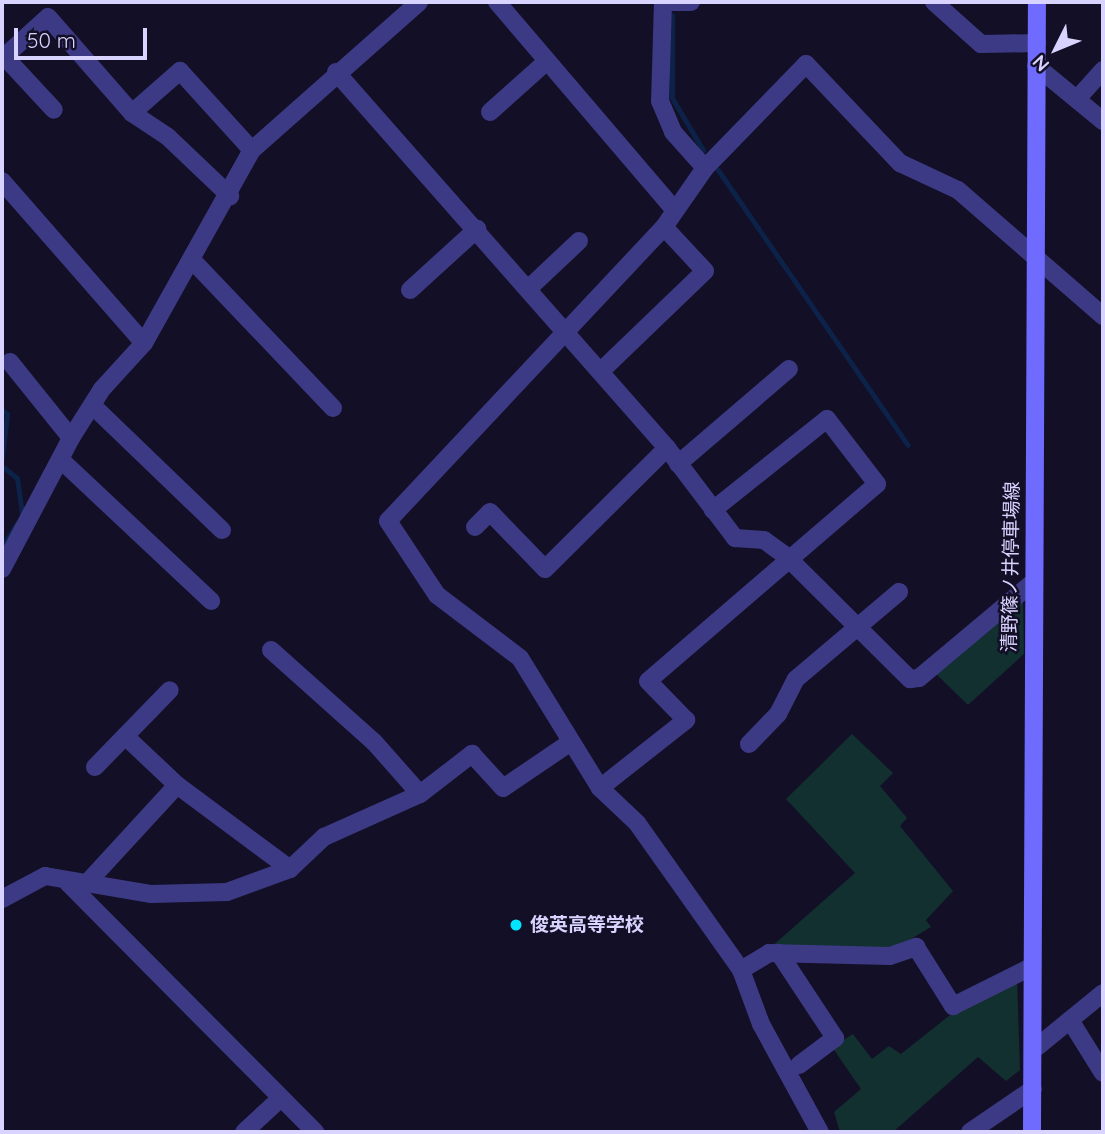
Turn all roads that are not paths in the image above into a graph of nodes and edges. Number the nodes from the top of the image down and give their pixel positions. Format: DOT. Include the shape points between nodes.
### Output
graph roads {
  1 [pos="419,2"];
  2 [pos="497,2"];
  3 [pos="663,2"];
  4 [pos="669,2"];
  5 [pos="691,2"];
  6 [pos="934,2"];
  7 [pos="1037,2"];
  8 [pos="1037,43"];
  9 [pos="3,55"];
  10 [pos="547,61"];
  11 [pos="1036,66"];
  12 [pos="1103,70"];
  13 [pos="336,72"];
  14 [pos="1077,99"];
  15 [pos="54,110"];
  16 [pos="490,112"];
  17 [pos="132,113"];
  18 [pos="1103,121"];
  19 [pos="252,150"];
  20 [pos="705,168"];
  21 [pos="2,181"];
  22 [pos="230,196"];
  23 [pos="674,209"];
  24 [pos="664,228"];
  25 [pos="477,229"];
  26 [pos="579,241"];
  27 [pos="1036,256"];
  28 [pos="193,261"];
  29 [pos="528,289"];
  30 [pos="410,290"];
  31 [pos="1103,316"];
  32 [pos="567,334"];
  33 [pos="144,343"];
  34 [pos="10,362"];
  35 [pos="789,369"];
  36 [pos="601,371"];
  37 [pos="93,406"];
  38 [pos="333,408"];
  39 [pos="71,438"];
  40 [pos="667,448"];
  41 [pos="61,460"];
  42 [pos="678,464"];
  43 [pos="713,510"];
  44 [pos="475,527"];
  45 [pos="222,530"];
  46 [pos="786,556"];
  47 [pos="2,569"];
  48 [pos="1031,584"];
  49 [pos="899,592"];
  50 [pos="211,601"];
  51 [pos="854,630"];
  52 [pos="271,650"];
  53 [pos="170,690"];
  54 [pos="125,736"];
  55 [pos="571,742"];
  56 [pos="748,744"];
  57 [pos="95,768"];
  58 [pos="177,785"];
  59 [pos="600,788"];
  60 [pos="420,794"];
  61 [pos="290,869"];
  62 [pos="68,883"];
  63 [pos="87,883"];
  64 [pos="2,899"];
  65 [pos="779,954"];
  66 [pos="1029,968"];
  67 [pos="741,970"];
  68 [pos="1103,993"];
  69 [pos="1070,1020"];
  70 [pos="1037,1047"];
  71 [pos="799,1065"];
  72 [pos="1103,1073"];
  73 [pos="1033,1089"];
  74 [pos="281,1098"];
  75 [pos="244,1132"];
  76 [pos="315,1132"];
  77 [pos="820,1132"];
  78 [pos="970,1132"];
  79 [pos="1032,1132"];
  1 -- 13 [label="street"];
  2 -- 10 [label="street"];
  3 -- 20 [label="street" via="660,101 673,132"];
  4 -- 5 [label="street"];
  6 -- 8 [label="street" via="982,44"];
  7 -- 8 [label="main road, 清野篠ノ井停車場線"];
  8 -- 11 [label="main road, 清野篠ノ井停車場線"];
  9 -- 15 [label="street"];
  9 -- 17 [label="street" via="48,17"];
  10 -- 16 [label="street"];
  10 -- 23 [label="street"];
  11 -- 14 [label="street"];
  11 -- 27 [label="main road, 清野篠ノ井停車場線"];
  12 -- 14 [label="street"];
  13 -- 19 [label="street"];
  13 -- 25 [label="street"];
  14 -- 18 [label="street"];
  17 -- 19 [label="street" via="180,71"];
  17 -- 22 [label="street" via="169,137"];
  19 -- 22 [label="street"];
  20 -- 23 [label="street"];
  20 -- 27 [label="street" via="806,64 900,163 958,190"];
  21 -- 33 [label="street"];
  22 -- 28 [label="street"];
  23 -- 24 [label="street"];
  24 -- 32 [label="street"];
  24 -- 36 [label="street" via="705,271"];
  25 -- 29 [label="street"];
  25 -- 30 [label="street"];
  26 -- 29 [label="street"];
  27 -- 31 [label="street"];
  27 -- 48 [label="main road, 清野篠ノ井停車場線"];
  28 -- 33 [label="street"];
  28 -- 38 [label="street"];
  29 -- 32 [label="street"];
  32 -- 36 [label="street"];
  32 -- 55 [label="street" via="388,521 437,595 520,658"];
  33 -- 37 [label="street"];
  34 -- 39 [label="street"];
  35 -- 42 [label="street"];
  36 -- 40 [label="street"];
  37 -- 39 [label="street"];
  37 -- 45 [label="street"];
  39 -- 41 [label="street"];
  40 -- 42 [label="street"];
  40 -- 44 [label="street" via="545,569 490,512"];
  41 -- 47 [label="street"];
  41 -- 50 [label="street"];
  42 -- 43 [label="street"];
  43 -- 46 [label="street" via="735,538 764,540"];
  43 -- 46 [label="street" via="827,419 877,484"];
  46 -- 51 [label="street"];
  46 -- 59 [label="street" via="648,681 686,720"];
  48 -- 51 [label="street" via="919,678 910,679"];
  48 -- 66 [label="main road, 清野篠ノ井停車場線"];
  49 -- 51 [label="street"];
  51 -- 56 [label="street" via="796,678 778,714"];
  52 -- 60 [label="street"];
  53 -- 54 [label="street"];
  54 -- 57 [label="street"];
  54 -- 58 [label="street"];
  55 -- 59 [label="street"];
  55 -- 60 [label="street" via="503,788 472,754"];
  58 -- 61 [label="street"];
  58 -- 63 [label="street"];
  59 -- 67 [label="street" via="637,823"];
  60 -- 61 [label="street" via="324,837"];
  61 -- 63 [label="street" via="216,894 151,894"];
  62 -- 63 [label="street"];
  62 -- 64 [label="street" via="30,879"];
  62 -- 74 [label="street"];
  65 -- 66 [label="street" via="890,956 916,947 953,1006"];
  65 -- 67 [label="street"];
  65 -- 71 [label="street" via="835,1038"];
  66 -- 70 [label="main road, 清野篠ノ井停車場線"];
  67 -- 77 [label="street" via="761,1024"];
  68 -- 69 [label="street"];
  69 -- 70 [label="street"];
  69 -- 72 [label="street"];
  70 -- 73 [label="main road, 清野篠ノ井停車場線"];
  73 -- 78 [label="street"];
  73 -- 79 [label="main road, 清野篠ノ井停車場線"];
  74 -- 75 [label="street"];
  74 -- 76 [label="street"];
}
